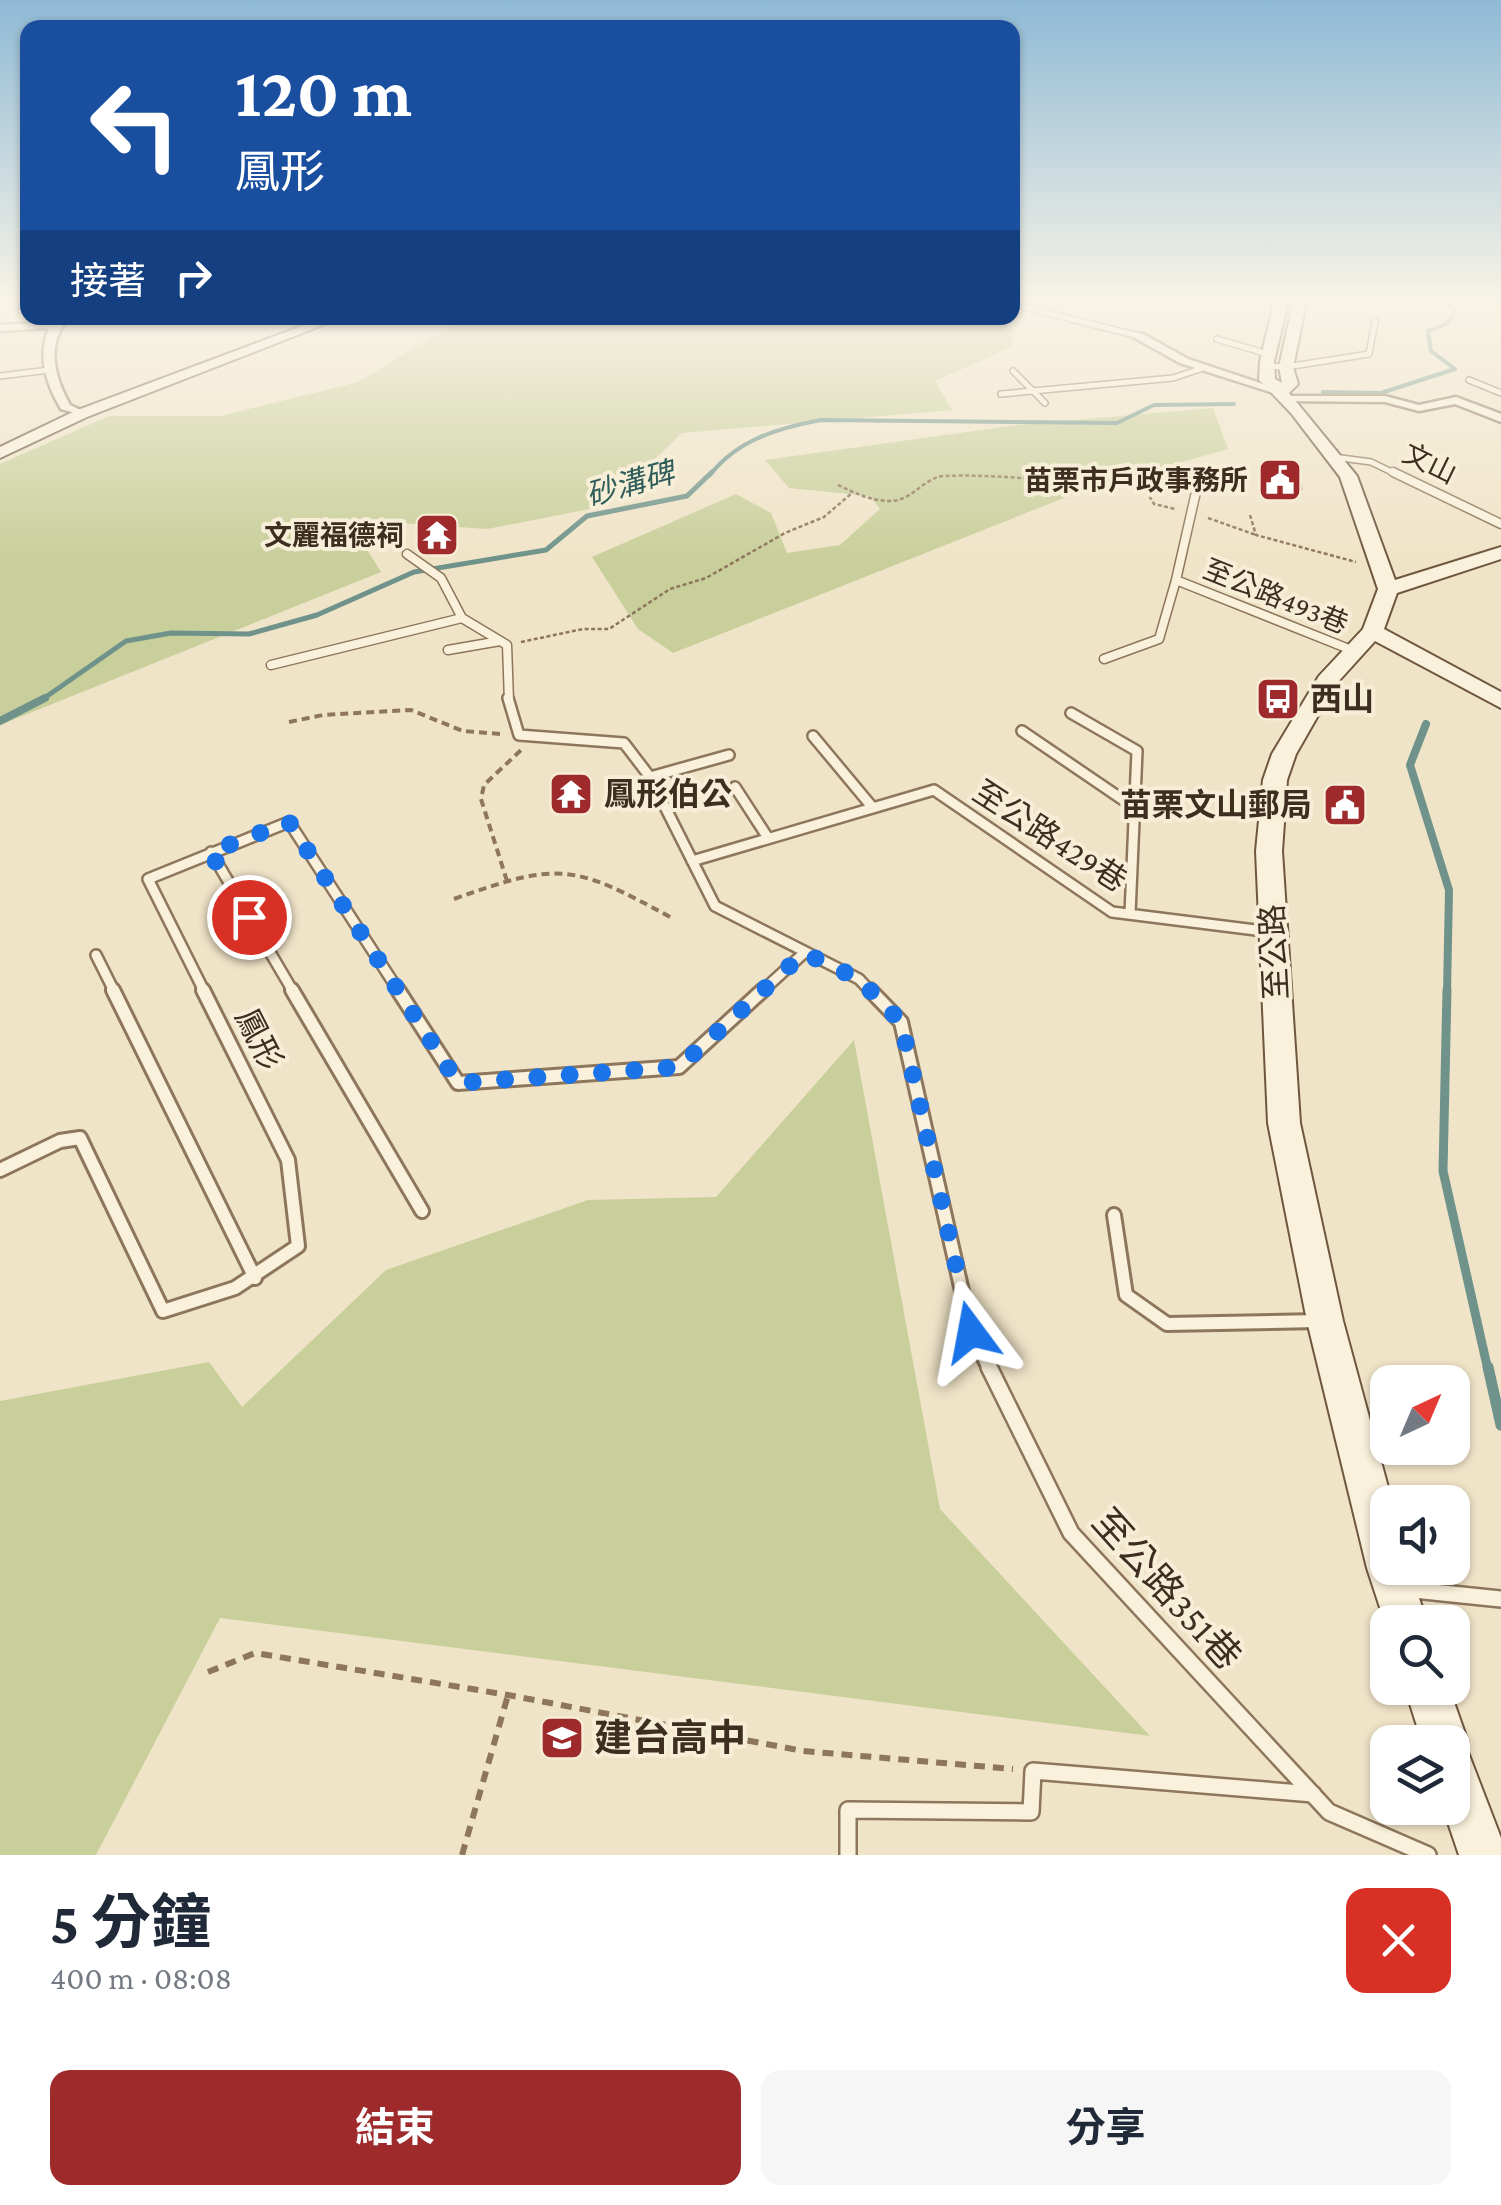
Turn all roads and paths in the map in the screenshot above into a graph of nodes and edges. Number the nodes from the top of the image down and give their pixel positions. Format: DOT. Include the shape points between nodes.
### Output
graph roads {
  1 [pos="56,386"];
  2 [pos="156,386"];
  3 [pos="1027,386"];
  4 [pos="1091,386"];
  5 [pos="1254,386"];
  6 [pos="1273,386"];
  7 [pos="1289,386"];
  8 [pos="1032,391"];
  9 [pos="1001,394"];
  10 [pos="1284,396"];
  11 [pos="1045,404"];
  12 [pos="81,414"];
  13 [pos="1498,415"];
  14 [pos="0,453"];
  15 [pos="1334,457"];
  16 [pos="1210,476"];
  17 [pos="838,485"];
  18 [pos="853,492"];
  19 [pos="1191,512"];
  20 [pos="1250,515"];
  21 [pos="1501,524"];
  22 [pos="1256,535"];
  23 [pos="1501,553"];
  24 [pos="408,554"];
  25 [pos="1380,568"];
  26 [pos="1176,580"];
  27 [pos="1388,589"];
  28 [pos="462,618"];
  29 [pos="1363,641"];
  30 [pos="503,643"];
  31 [pos="448,650"];
  32 [pos="1104,659"];
  33 [pos="272,665"];
  34 [pos="1501,701"];
  35 [pos="1072,713"];
  36 [pos="290,722"];
  37 [pos="1022,730"];
  38 [pos="519,735"];
  39 [pos="813,736"];
  40 [pos="729,755"];
  41 [pos="650,776"];
  42 [pos="735,787"];
  43 [pos="873,808"];
  44 [pos="1135,808"];
  45 [pos="768,838"];
  46 [pos="210,852"];
  47 [pos="692,861"];
  48 [pos="507,881"];
  49 [pos="454,900"];
  50 [pos="1130,914"];
  51 [pos="672,918"];
  52 [pos="1272,932"];
  53 [pos="804,953"];
  54 [pos="96,955"];
  55 [pos="0,1170"];
  56 [pos="422,1211"];
  57 [pos="1114,1214"];
  58 [pos="255,1278"];
  59 [pos="1324,1321"];
  60 [pos="1394,1586"];
  61 [pos="1501,1599"];
  62 [pos="208,1672"];
  63 [pos="508,1694"];
  64 [pos="1033,1771"];
  65 [pos="1313,1794"];
  66 [pos="1470,1817"];
  67 [pos="462,1855"];
  68 [pos="848,1855"];
  69 [pos="1428,1855"];
  70 [pos="1483,1855"];
  1 -- 12 [label="street" via="65,407"];
  2 -- 12 [label="street"];
  3 -- 8 [label="lane"];
  4 -- 8 [label="lane"];
  5 -- 10 [label="street"];
  6 -- 10 [label="street"];
  7 -- 10 [label="street"];
  8 -- 9 [label="lane"];
  8 -- 11 [label="lane"];
  10 -- 13 [label="street" via="1385,399 1420,408 1456,400"];
  10 -- 15 [label="street"];
  12 -- 14 [label="street"];
  15 -- 21 [label="lane, 文山" via="1371,462"];
  15 -- 25 [label="street" via="1348,476"];
  16 -- 19 [label="lane, 至公路493巷" via="1198,483"];
  17 -- 18 [label="path"];
  18 -- 19 [label="path" via="889,502 907,499 939,476 964,474 1139,478 1154,504"];
  18 -- 30 [label="path" via="824,518 706,578 670,589 609,629"];
  19 -- 22 [label="path"];
  19 -- 26 [label="lane, 至公路493巷"];
  20 -- 22 [label="path"];
  22 -- 25 [label="path"];
  23 -- 27 [label="street"];
  24 -- 28 [label="lane" via="441,578"];
  25 -- 27 [label="street"];
  26 -- 29 [label="lane, 至公路493巷"];
  26 -- 32 [label="lane" via="1158,638"];
  27 -- 29 [label="street, 至公路"];
  28 -- 30 [label="lane"];
  28 -- 33 [label="lane"];
  29 -- 34 [label="street"];
  29 -- 52 [label="street, 至公路" via="1327,682 1275,780"];
  30 -- 31 [label="lane"];
  30 -- 38 [label="lane" via="507,696"];
  35 -- 44 [label="lane" via="1137,751"];
  36 -- 38 [label="path" via="410,710 463,731"];
  37 -- 44 [label="lane"];
  38 -- 41 [label="lane, 至公路351巷" via="624,743"];
  38 -- 48 [label="path" via="522,749 484,784 482,799"];
  39 -- 43 [label="lane"];
  40 -- 41 [label="lane"];
  41 -- 47 [label="lane, 至公路351巷"];
  42 -- 45 [label="lane"];
  43 -- 45 [label="lane, 至公路429巷"];
  43 -- 50 [label="lane, 至公路429巷" via="934,790 1112,912"];
  44 -- 50 [label="lane"];
  45 -- 47 [label="lane, 至公路429巷"];
  46 -- 53 [label="lane, 鳳形" via="289,822 458,1083 679,1067"];
  46 -- 56 [label="lane, 鳳形"];
  46 -- 58 [label="lane, 鳳形" via="148,879 288,1160 298,1246"];
  47 -- 53 [label="lane, 至公路351巷" via="714,906"];
  48 -- 49 [label="path"];
  48 -- 51 [label="path" via="561,870"];
  50 -- 52 [label="lane, 至公路429巷"];
  52 -- 59 [label="street, 至公路" via="1284,1123"];
  53 -- 65 [label="lane, 至公路351巷" via="859,979 901,1022 971,1332 1071,1533"];
  54 -- 58 [label="lane"];
  55 -- 58 [label="lane, 鳳形" via="80,1138 163,1310 210,1302"];
  57 -- 59 [label="lane" via="1126,1295 1167,1324"];
  59 -- 60 [label="street, 至公路"];
  60 -- 61 [label="lane"];
  62 -- 63 [label="path" via="255,1653"];
  63 -- 64 [label="path" via="803,1751"];
  63 -- 67 [label="path"];
  64 -- 65 [label="lane"];
  64 -- 68 [label="lane" via="1031,1812 848,1810"];
  65 -- 69 [label="lane, 至公路351巷" via="1329,1812"];
  66 -- 70 [label="street"];
}
